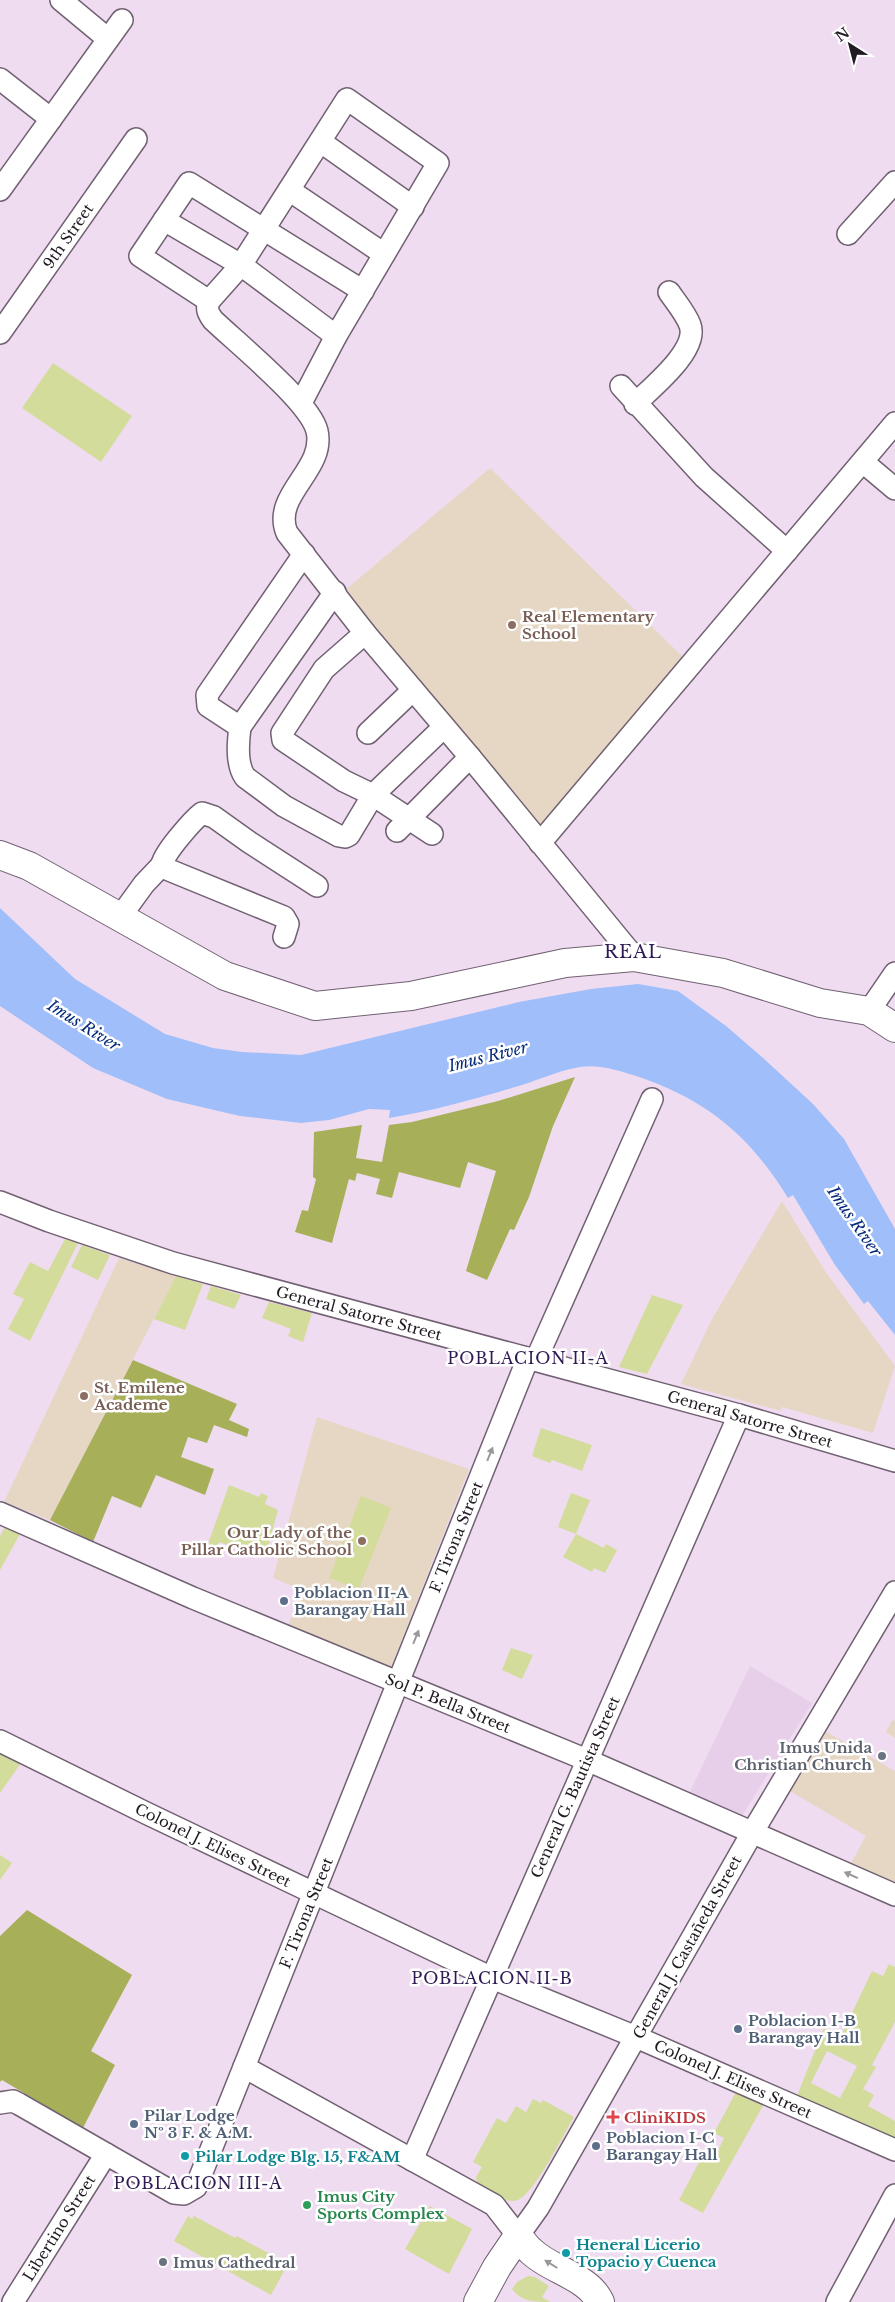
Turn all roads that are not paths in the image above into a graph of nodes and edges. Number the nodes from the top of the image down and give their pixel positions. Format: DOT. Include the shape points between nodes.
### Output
graph roads {
  1 [pos="61,0"];
  2 [pos="122,20"];
  3 [pos="108,39"];
  4 [pos="0,79"];
  5 [pos="51,119"];
  6 [pos="136,139"];
  7 [pos="321,142"];
  8 [pos="895,182"];
  9 [pos="0,190"];
  10 [pos="289,190"];
  11 [pos="413,207"];
  12 [pos="164,220"];
  13 [pos="264,230"];
  14 [pos="848,234"];
  15 [pos="384,254"];
  16 [pos="241,265"];
  17 [pos="362,291"];
  18 [pos="669,292"];
  19 [pos="209,301"];
  20 [pos="0,333"];
  21 [pos="336,336"];
  22 [pos="621,386"];
  23 [pos="301,403"];
  24 [pos="635,404"];
  25 [pos="895,422"];
  26 [pos="863,462"];
  27 [pos="895,489"];
  28 [pos="787,551"];
  29 [pos="304,554"];
  30 [pos="335,592"];
  31 [pos="365,633"];
  32 [pos="413,690"];
  33 [pos="240,727"];
  34 [pos="444,727"];
  35 [pos="368,733"];
  36 [pos="470,757"];
  37 [pos="373,796"];
  38 [pos="402,824"];
  39 [pos="432,834"];
  40 [pos="540,843"];
  41 [pos="0,855"];
  42 [pos="162,865"];
  43 [pos="317,886"];
  44 [pos="120,916"];
  45 [pos="284,936"];
  46 [pos="634,957"];
  47 [pos="895,973"];
  48 [pos="869,1011"];
  49 [pos="895,1028"];
  50 [pos="652,1099"];
  51 [pos="0,1202"];
  52 [pos="532,1359"];
  53 [pos="739,1415"];
  54 [pos="895,1461"];
  55 [pos="0,1513"];
  56 [pos="895,1592"];
  57 [pos="398,1683"];
  58 [pos="0,1741"];
  59 [pos="587,1760"];
  60 [pos="752,1833"];
  61 [pos="314,1894"];
  62 [pos="895,1896"];
  63 [pos="492,1978"];
  64 [pos="636,2037"];
  65 [pos="244,2067"];
  66 [pos="3,2102"];
  67 [pos="895,2150"];
  68 [pos="106,2154"];
  69 [pos="412,2160"];
  70 [pos="895,2195"];
  71 [pos="518,2236"];
  72 [pos="13,2302"];
  73 [pos="478,2302"];
  74 [pos="600,2302"];
  75 [pos="837,2302"];
  1 -- 3 [label="street"];
  2 -- 3 [label="street"];
  3 -- 5 [label="street"];
  4 -- 5 [label="street"];
  5 -- 9 [label="street"];
  6 -- 20 [label="street, 9th Street"];
  7 -- 10 [label="street"];
  7 -- 11 [label="street"];
  7 -- 11 [label="street" via="347,100 438,163"];
  8 -- 14 [label="street"];
  10 -- 13 [label="street"];
  10 -- 15 [label="street"];
  11 -- 15 [label="street"];
  12 -- 13 [label="street" via="189,183"];
  12 -- 16 [label="street"];
  12 -- 19 [label="street" via="140,256"];
  13 -- 16 [label="street"];
  13 -- 17 [label="street"];
  15 -- 17 [label="street"];
  16 -- 19 [label="street"];
  16 -- 21 [label="street"];
  17 -- 21 [label="street"];
  18 -- 24 [label="street" via="690,323 691,340 684,353"];
  19 -- 23 [label="street" via="207,308 213,320"];
  21 -- 23 [label="street"];
  22 -- 24 [label="street"];
  23 -- 29 [label="street" via="317,430 318,446 285,507 282,523"];
  24 -- 28 [label="street" via="704,477"];
  25 -- 26 [label="street"];
  26 -- 27 [label="street"];
  26 -- 28 [label="street"];
  28 -- 40 [label="street"];
  29 -- 30 [label="street"];
  29 -- 33 [label="street" via="207,695 208,706"];
  30 -- 31 [label="street"];
  30 -- 33 [label="street"];
  31 -- 32 [label="street"];
  31 -- 37 [label="street" via="324,669 282,733 288,745"];
  32 -- 34 [label="street"];
  32 -- 35 [label="street"];
  33 -- 37 [label="street" via="238,755 244,777 284,806 339,836 349,835"];
  34 -- 36 [label="street"];
  34 -- 37 [label="street"];
  36 -- 38 [label="street"];
  36 -- 40 [label="street"];
  37 -- 38 [label="street"];
  38 -- 39 [label="street"];
  40 -- 46 [label="street"];
  41 -- 44 [label="main road" via="29,866"];
  42 -- 43 [label="street" via="164,857 202,813 214,817"];
  42 -- 44 [label="street"];
  42 -- 45 [label="street" via="284,916 288,924"];
  44 -- 46 [label="main road" via="225,976 315,1006 411,996 565,963"];
  46 -- 48 [label="main road" via="723,973 820,1003"];
  47 -- 48 [label="street"];
  48 -- 49 [label="main road"];
  50 -- 52 [label="street, F. Tirona Street"];
  51 -- 52 [label="street, General Satorre Street" via="163,1260"];
  52 -- 53 [label="street, General Satorre Street"];
  57 -- 52 [label="street, F. Tirona Street, one-way"];
  53 -- 54 [label="street, General Satorre Street"];
  53 -- 59 [label="street, General G. Bautista Street"];
  55 -- 57 [label="street, Sol P. Bella Street"];
  56 -- 60 [label="street, General J. Castañeda Street"];
  57 -- 59 [label="street, Sol P. Bella Street"];
  57 -- 61 [label="street, F. Tirona Street"];
  58 -- 61 [label="street, Colonel J. Elises Street"];
  59 -- 60 [label="street, Sol P. Bella Street"];
  59 -- 63 [label="street, General G. Bautista Street"];
  62 -- 60 [label="street, Sol P. Bella Street, one-way"];
  60 -- 64 [label="street, General J. Castañeda Street"];
  61 -- 63 [label="street, Colonel J. Elises Street"];
  61 -- 65 [label="street, F. Tirona Street"];
  63 -- 64 [label="street, Colonel J. Elises Street"];
  63 -- 69 [label="street, General G. Bautista Street"];
  64 -- 67 [label="street, Colonel J. Elises Street"];
  64 -- 71 [label="street, General J. Castañeda Street" via="538,2208"];
  65 -- 68 [label="street, F. Tirona Street" via="198,2183 192,2190 184,2194 174,2193"];
  65 -- 69 [label="street"];
  66 -- 68 [label="street" via="19,2104"];
  68 -- 72 [label="street, Libertino Street"];
  69 -- 71 [label="street" via="494,2205"];
  70 -- 75 [label="street"];
  71 -- 73 [label="main road, General J. Castañeda Street"];
  74 -- 71 [label="main road, one-way" via="588,2287 531,2252"];
}
